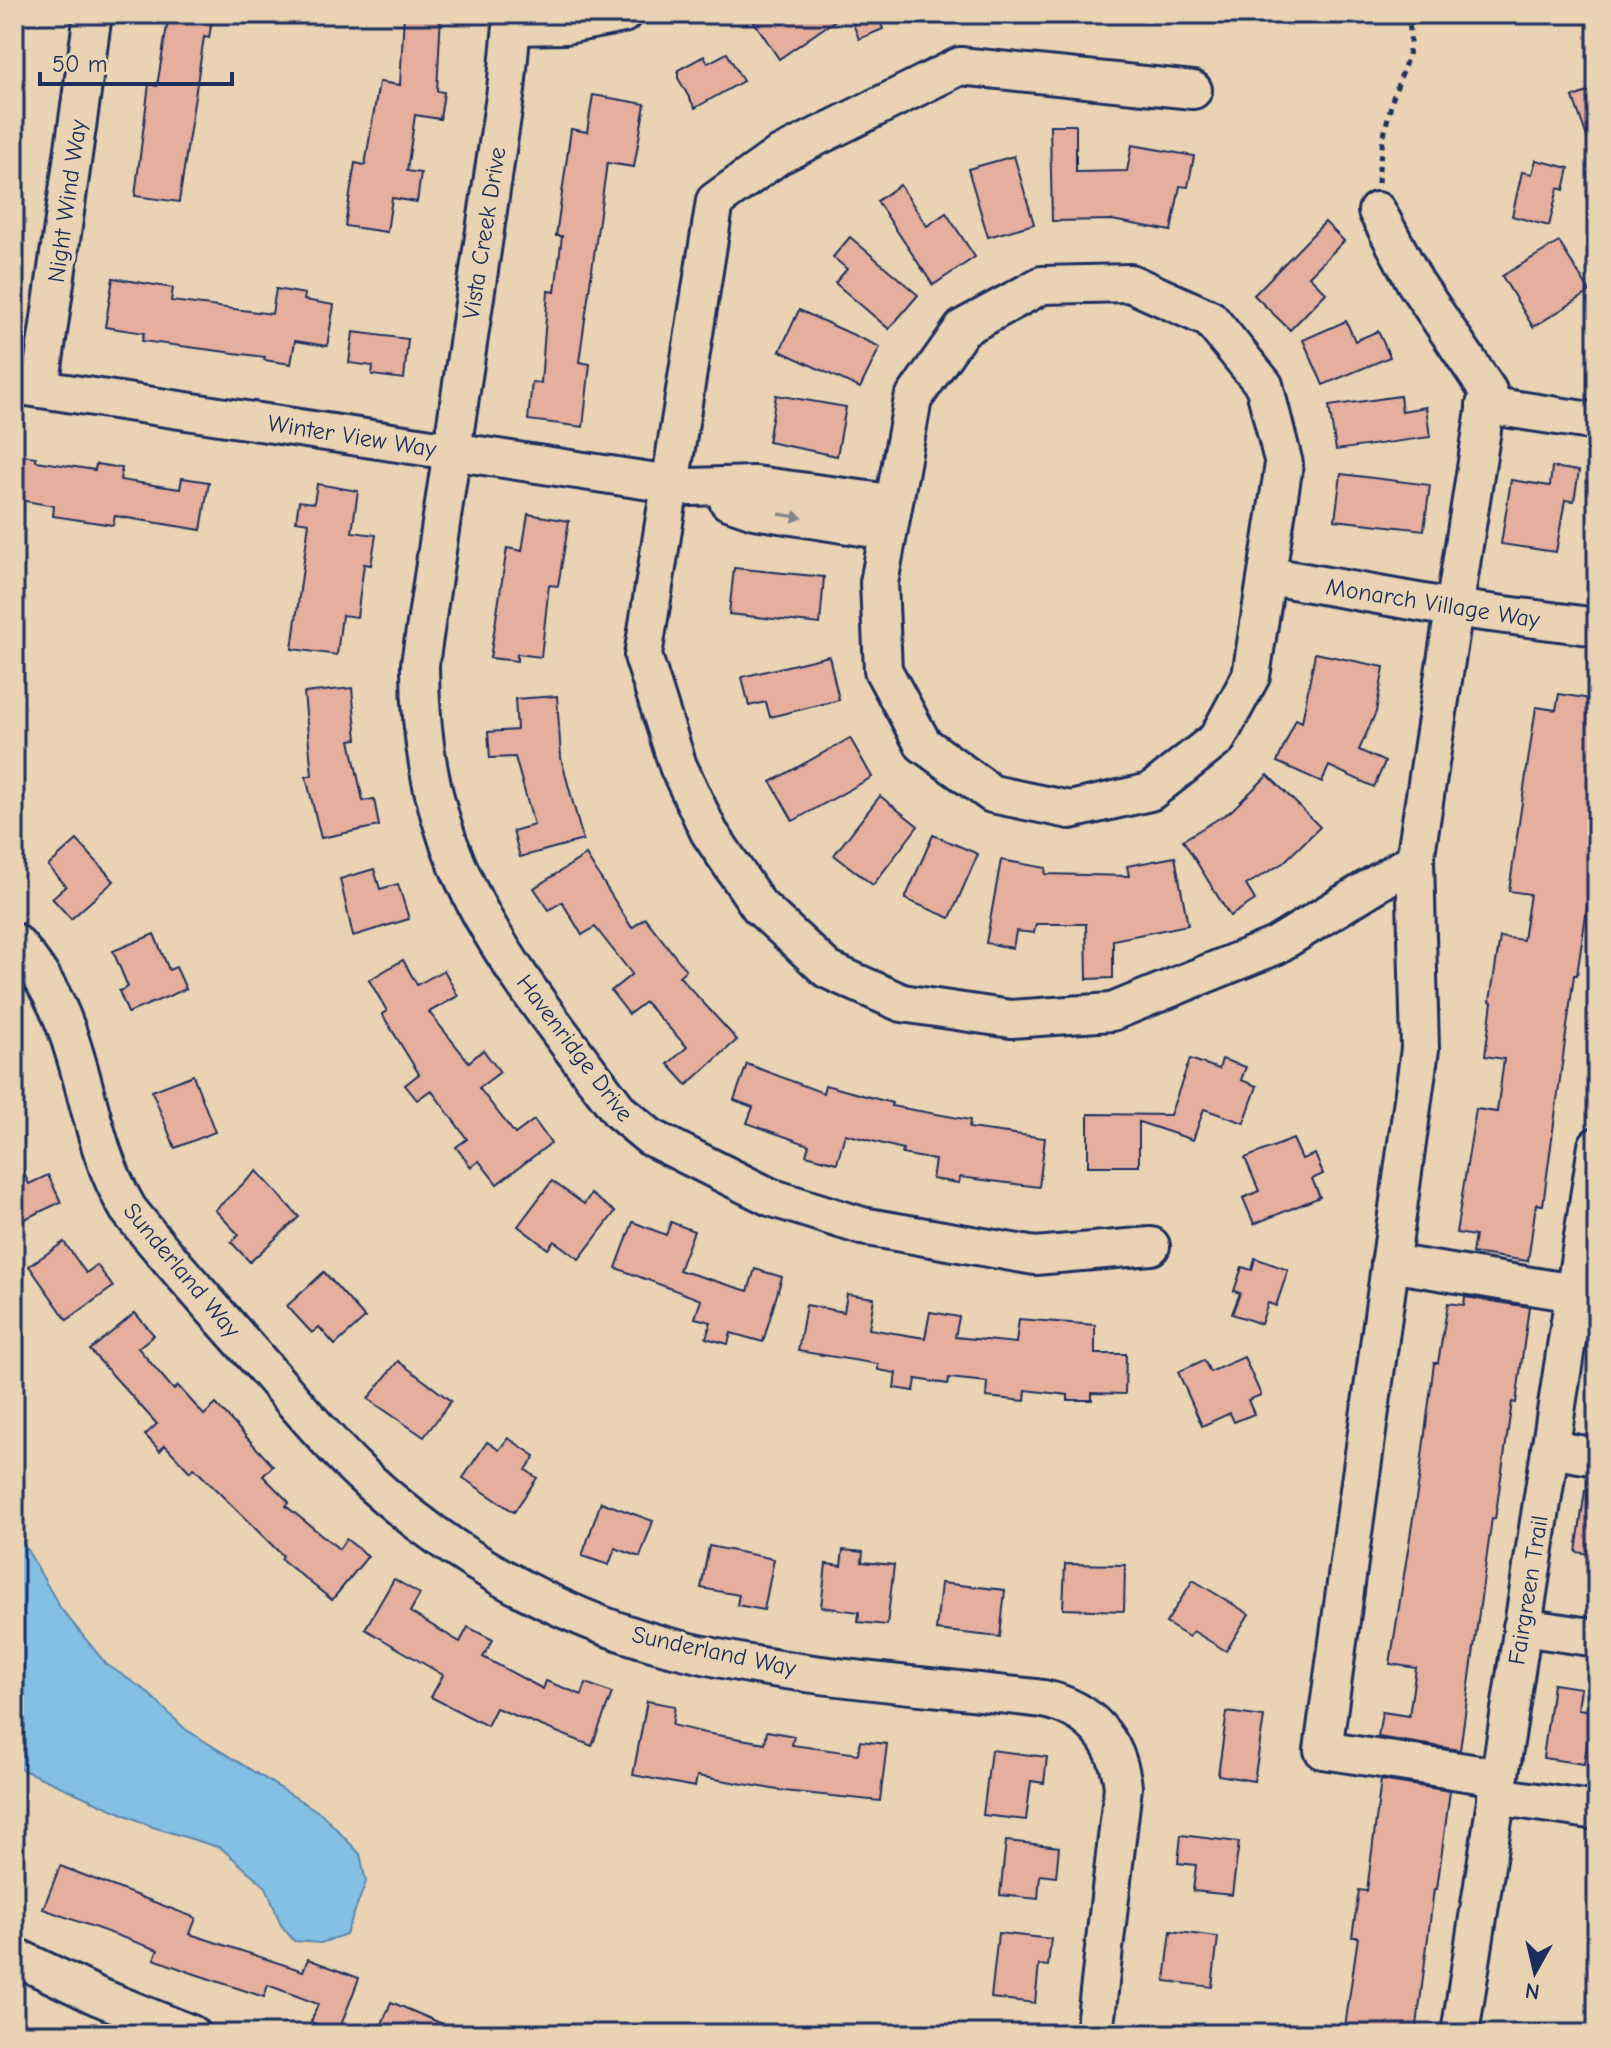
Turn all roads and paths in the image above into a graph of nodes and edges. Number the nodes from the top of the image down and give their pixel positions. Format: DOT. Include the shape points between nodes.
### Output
graph roads {
  1 [pos="93,14"];
  2 [pos="623,14"];
  3 [pos="1405,14"];
  4 [pos="513,20"];
  5 [pos="1193,90"];
  6 [pos="1377,211"];
  7 [pos="27,387"];
  8 [pos="1485,405"];
  9 [pos="1597,422"];
  10 [pos="451,451"];
  11 [pos="680,485"];
  12 [pos="889,517"];
  13 [pos="1270,576"];
  14 [pos="1452,608"];
  15 [pos="1597,627"];
  16 [pos="1415,860"];
  17 [pos="14,942"];
  18 [pos="1597,1146"];
  19 [pos="1151,1246"];
  20 [pos="1390,1263"];
  21 [pos="1574,1293"];
  22 [pos="1550,1449"];
  23 [pos="1597,1457"];
  24 [pos="1522,1627"];
  25 [pos="1597,1638"];
  26 [pos="1497,1786"];
  27 [pos="1597,1811"];
  28 [pos="14,1956"];
  29 [pos="191,2034"];
  30 [pos="1094,2034"];
  31 [pos="1460,2034"];
  1 -- 7 [label="street, Night Wind Way"];
  2 -- 4 [label="street" via="566,25"];
  3 -- 6 [label="path" via="1412,28 1390,106"];
  4 -- 10 [label="street, Vista Creek Drive"];
  5 -- 11 [label="street" via="960,66 778,156 715,201"];
  6 -- 8 [label="street" via="1415,282 1488,391"];
  7 -- 10 [label="street, Winter View Way"];
  8 -- 9 [label="street"];
  8 -- 14 [label="street"];
  10 -- 11 [label="street, Winter View Way"];
  10 -- 19 [label="street, Havenridge Drive" via="420,664 421,726 435,807 482,922 620,1112 650,1137 770,1197 849,1223 1035,1256"];
  11 -- 12 [label="street, Winter View Way" via="754,510"];
  11 -- 16 [label="street" via="643,656 650,684 678,766 709,832 759,906 828,970 902,1003 995,1017 1112,1012 1275,946"];
  12 -- 13 [label="street" via="879,583 883,670 923,744 992,794 1070,810 1150,792 1217,739 1251,676"];
  12 -- 13 [label="street" via="913,399 963,328 1042,285 1130,283 1210,319 1264,385 1284,464"];
  13 -- 14 [label="street, Monarch Village Way"];
  14 -- 15 [label="street, Monarch Village Way"];
  14 -- 16 [label="street"];
  16 -- 20 [label="street" via="1420,1049"];
  17 -- 30 [label="street, Sunderland Way" via="48,985 65,1018 109,1169 128,1209 348,1460 453,1546 584,1617 667,1646 773,1667 1043,1699 1071,1706 1094,1723 1118,1760 1123,1795"];
  18 -- 21 [label="street, Fairgreen Trail"];
  20 -- 21 [label="street"];
  20 -- 26 [label="street" via="1323,1750"];
  21 -- 22 [label="street, Fairgreen Trail"];
  22 -- 23 [label="street"];
  22 -- 24 [label="street, Fairgreen Trail"];
  24 -- 25 [label="street"];
  24 -- 26 [label="street, Fairgreen Trail"];
  26 -- 27 [label="street"];
  26 -- 31 [label="street, Fairgreen Trail"];
  28 -- 29 [label="street"];
}
